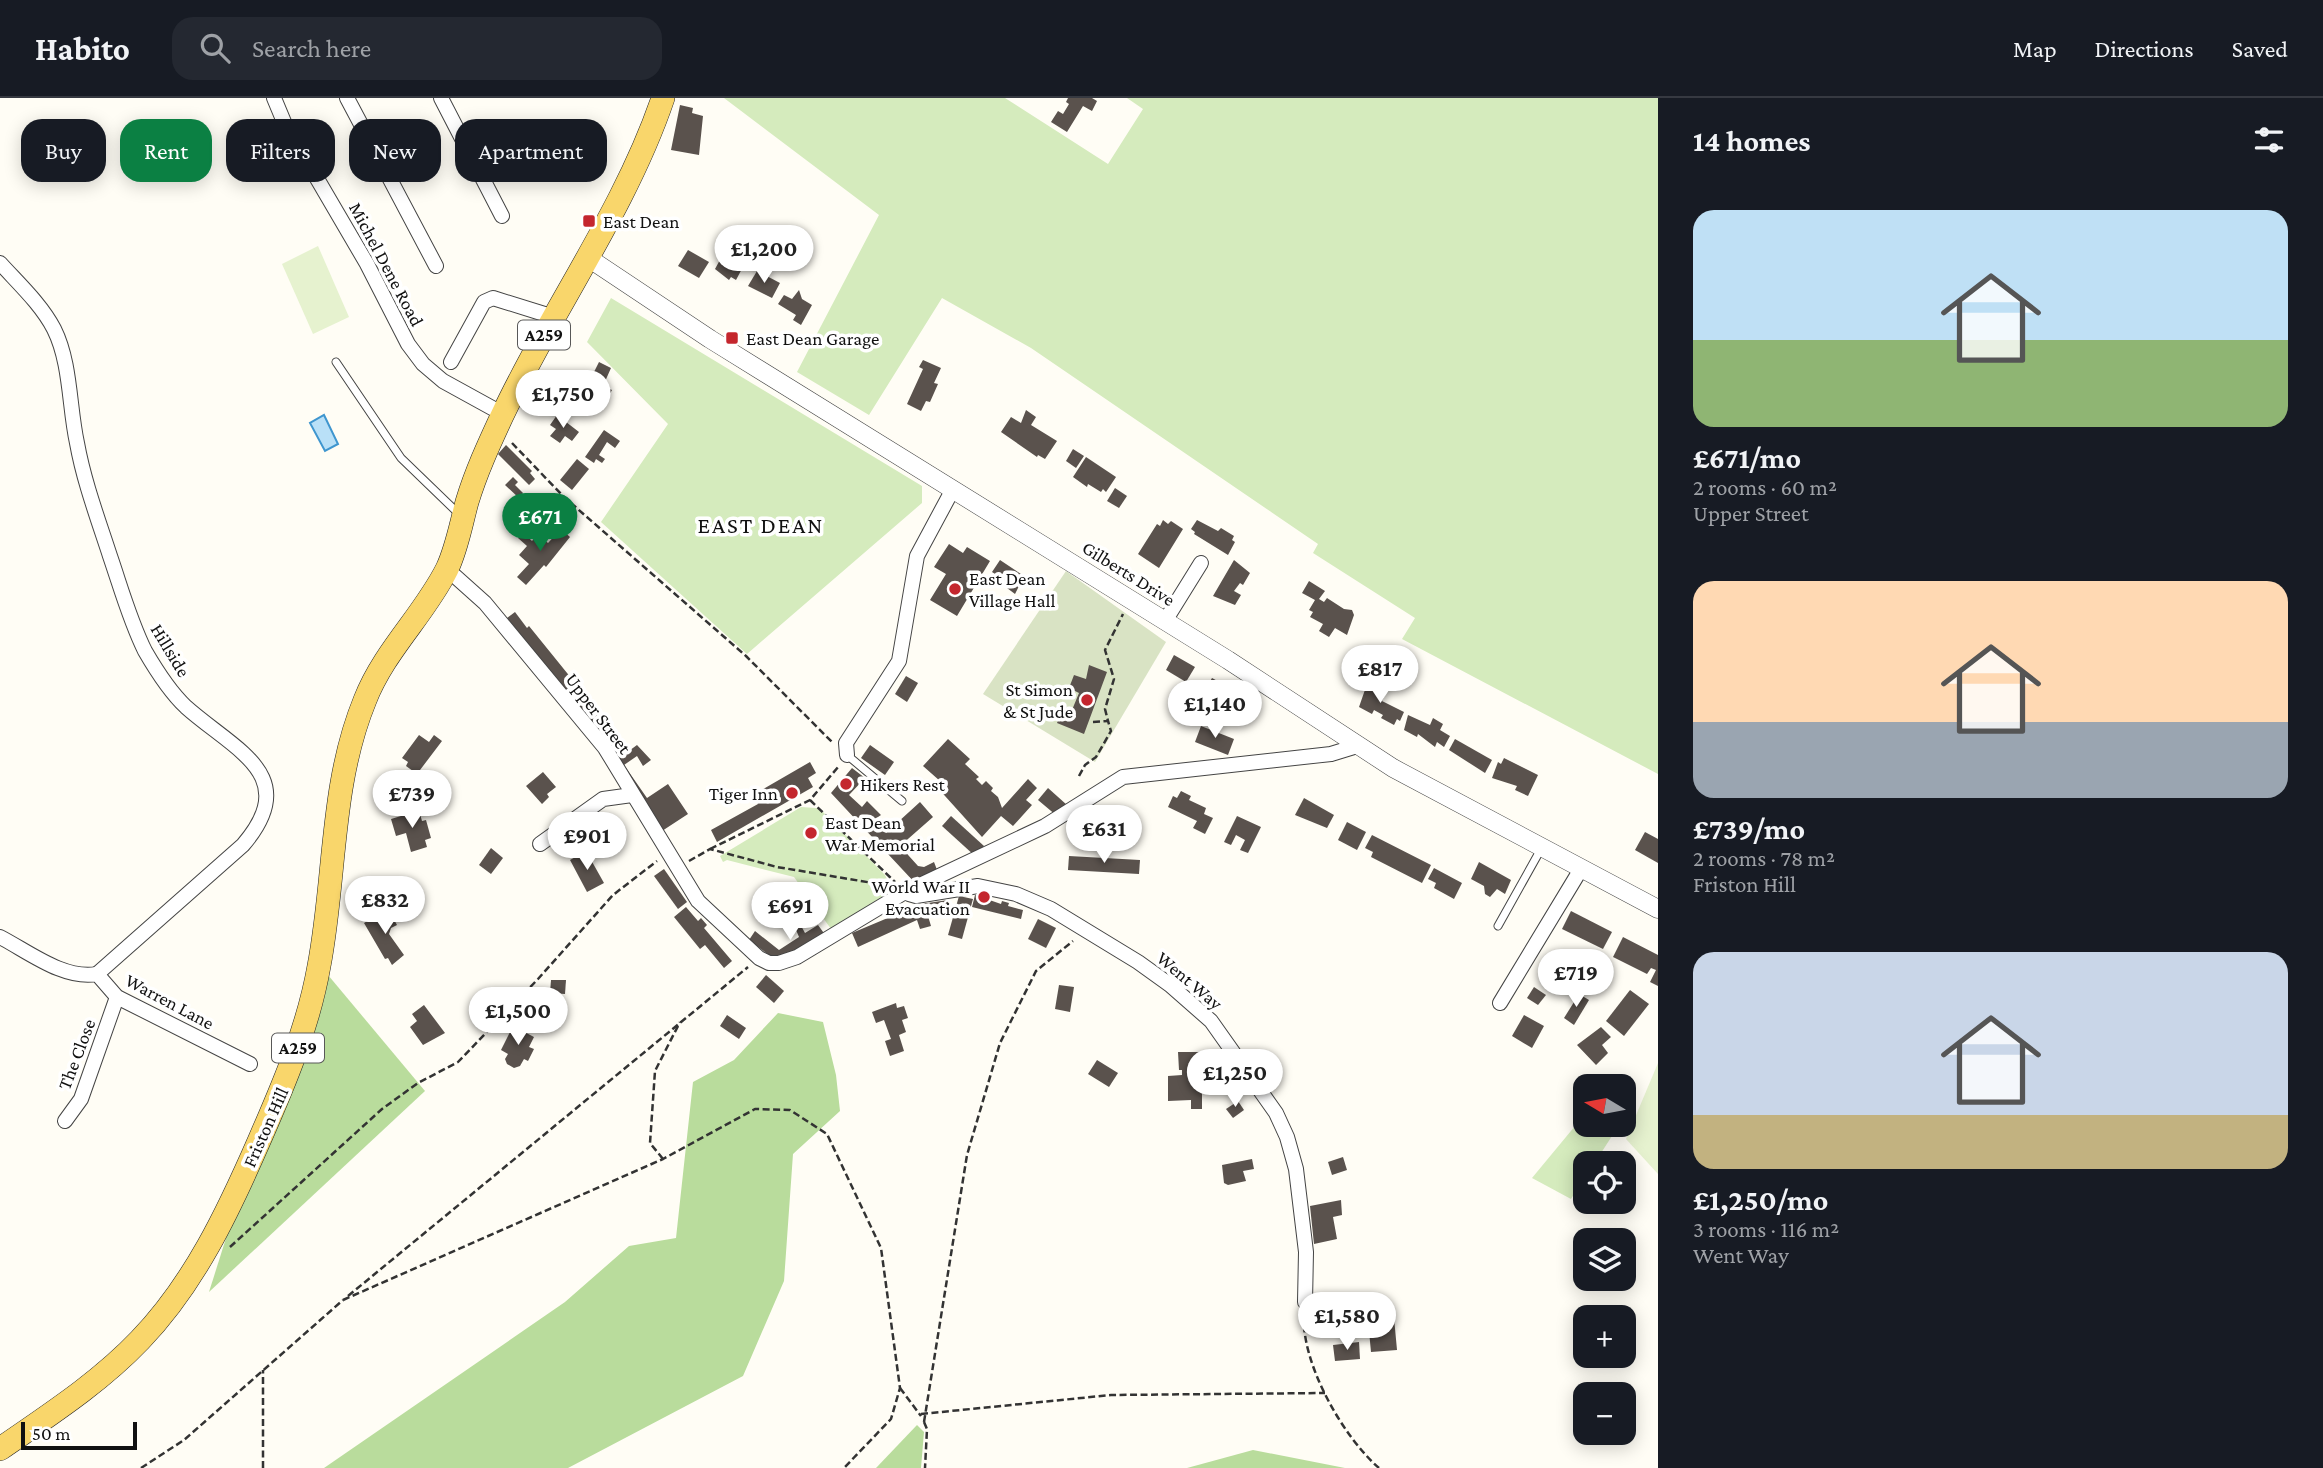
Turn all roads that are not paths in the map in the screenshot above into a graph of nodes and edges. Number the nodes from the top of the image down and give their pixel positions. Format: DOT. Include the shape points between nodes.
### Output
graph roads {
  1 [pos="274,98"];
  2 [pos="347,98"];
  3 [pos="441,98"];
  4 [pos="663,98"];
  5 [pos="502,216"];
  6 [pos="587,257"];
  7 [pos="0,263"];
  8 [pos="436,266"];
  9 [pos="554,317"];
  10 [pos="336,362"];
  11 [pos="451,362"];
  12 [pos="499,422"];
  13 [pos="953,489"];
  14 [pos="463,518"];
  15 [pos="1201,563"];
  16 [pos="447,569"];
  17 [pos="1165,621"];
  18 [pos="1357,746"];
  19 [pos="847,755"];
  20 [pos="632,795"];
  21 [pos="902,801"];
  22 [pos="540,844"];
  23 [pos="1541,848"];
  24 [pos="1581,869"];
  25 [pos="905,892"];
  26 [pos="1658,909"];
  27 [pos="1498,926"];
  28 [pos="0,937"];
  29 [pos="97,974"];
  30 [pos="117,997"];
  31 [pos="1500,1003"];
  32 [pos="250,1064"];
  33 [pos="65,1121"];
  34 [pos="1305,1302"];
  35 [pos="0,1449"];
  1 -- 12 [label="street, Michel Dene Road" via="408,344 423,364"];
  2 -- 8 [label="street"];
  3 -- 5 [label="street"];
  4 -- 6 [label="main road, A259" via="636,163"];
  6 -- 9 [label="main road, A259"];
  6 -- 13 [label="street, Gilberts Drive" via="710,340"];
  7 -- 29 [label="street, Hillside" via="44,314 60,345 92,502 145,650 183,704 254,764 268,796 258,827 243,845"];
  9 -- 11 [label="street" via="493,298 484,302"];
  9 -- 12 [label="main road, A259"];
  10 -- 14 [label="lane" via="401,458"];
  12 -- 14 [label="main road, Friston Hill / A259"];
  13 -- 17 [label="street, Gilberts Drive"];
  13 -- 19 [label="street" via="917,556 899,662 846,743"];
  14 -- 16 [label="main road, Friston Hill / A259"];
  15 -- 17 [label="street"];
  16 -- 20 [label="street, Upper Street" via="485,603 605,748"];
  16 -- 35 [label="main road, Friston Hill / A259" via="388,654 350,741 338,797 325,925 310,1009 279,1096 217,1231 165,1311 134,1346 85,1390"];
  17 -- 18 [label="street, Gilberts Drive"];
  18 -- 23 [label="street, Gilberts Drive"];
  18 -- 25 [label="street" via="1331,754 1124,777 1045,826"];
  19 -- 21 [label="lane"];
  20 -- 22 [label="street" via="603,799"];
  20 -- 25 [label="street, Upper Street" via="698,901 769,963 797,957"];
  23 -- 24 [label="street, Gilberts Drive"];
  23 -- 27 [label="lane"];
  24 -- 26 [label="street, Gilberts Drive"];
  24 -- 31 [label="street"];
  25 -- 34 [label="street, Went Way" via="916,896 957,888 997,888 1051,909 1138,962 1211,1021 1276,1113 1287,1137 1296,1169 1306,1252"];
  28 -- 29 [label="street, Warren Lane" via="70,973"];
  29 -- 30 [label="street, Warren Lane"];
  30 -- 32 [label="street, Warren Lane"];
  30 -- 33 [label="street, The Close" via="81,1099"];
}
